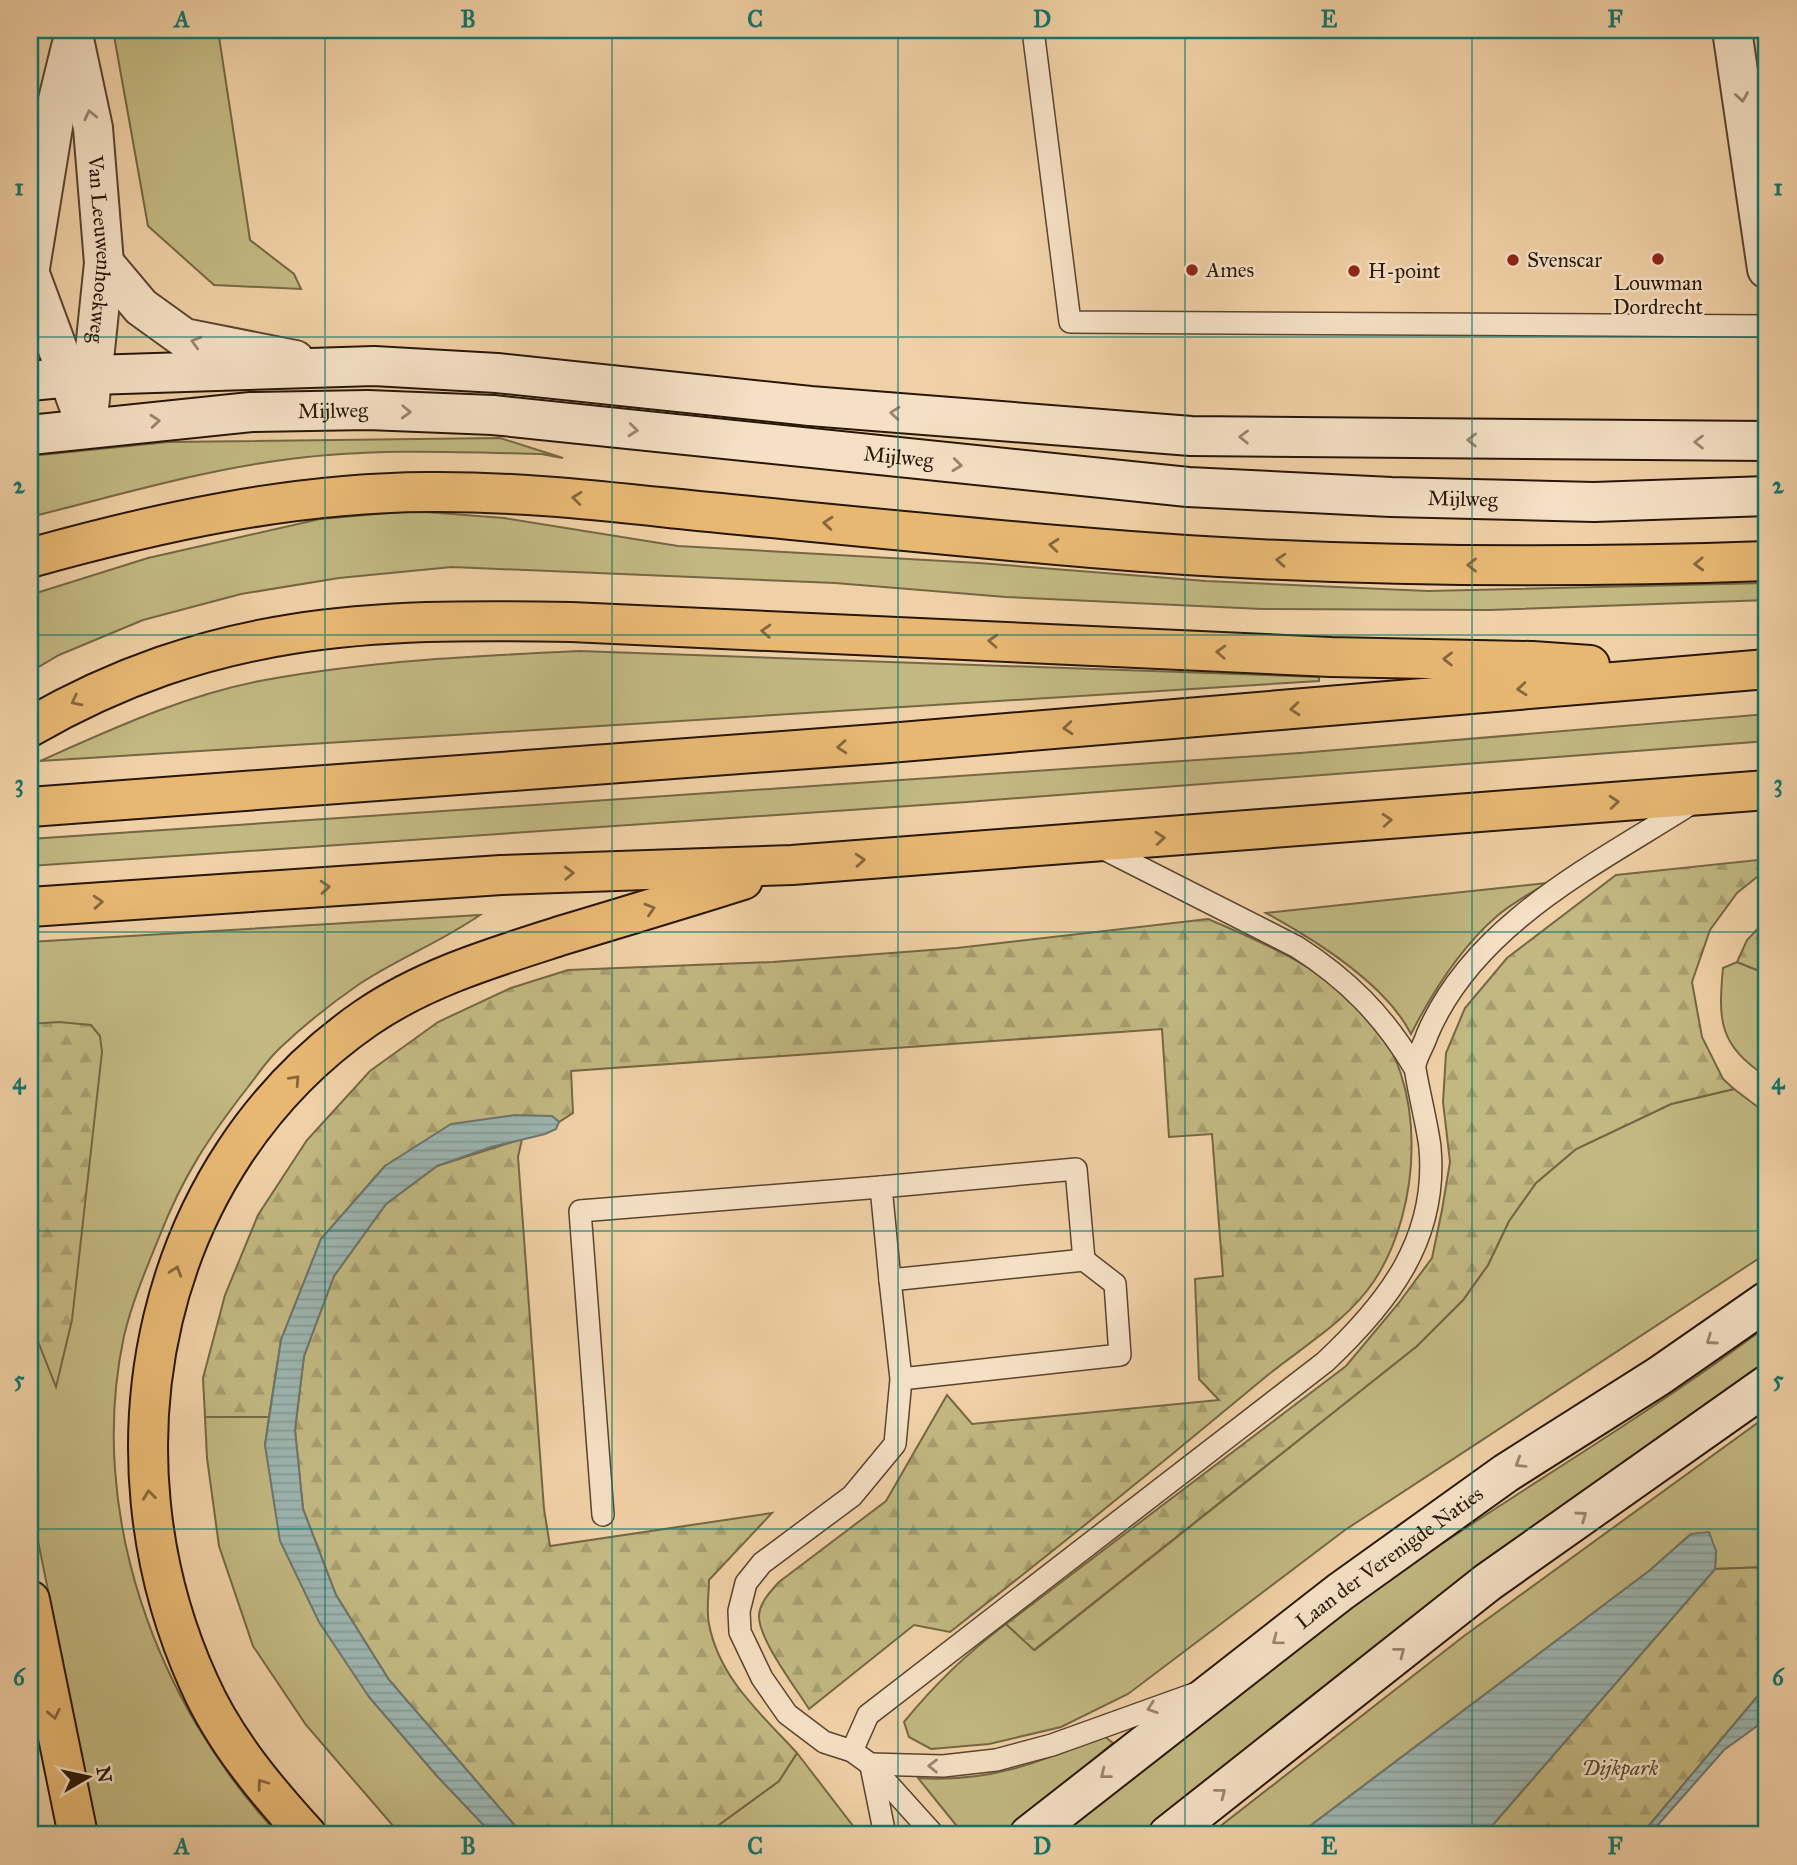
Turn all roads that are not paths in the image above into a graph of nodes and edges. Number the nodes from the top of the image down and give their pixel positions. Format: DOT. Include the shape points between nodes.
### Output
graph roads {
  1 [pos="1033,30"];
  2 [pos="1732,30"];
  3 [pos="72,34"];
  4 [pos="104,263"];
  5 [pos="30,268"];
  6 [pos="1767,269"];
  7 [pos="30,274"];
  8 [pos="1767,326"];
  9 [pos="335,367"];
  10 [pos="80,377"];
  11 [pos="30,381"];
  12 [pos="87,427"];
  13 [pos="30,435"];
  14 [pos="1767,441"];
  15 [pos="1767,496"];
  16 [pos="30,558"];
  17 [pos="1767,561"];
  18 [pos="1767,669"];
  19 [pos="1712,673"];
  20 [pos="30,727"];
  21 [pos="1767,790"];
  22 [pos="1703,795"];
  23 [pos="30,807"];
  24 [pos="1093,844"];
  25 [pos="792,865"];
  26 [pos="30,907"];
  27 [pos="1415,1067"];
  28 [pos="881,1188"];
  29 [pos="1084,1260"];
  30 [pos="890,1280"];
  31 [pos="1767,1301"];
  32 [pos="901,1378"];
  33 [pos="1767,1385"];
  34 [pos="603,1515"];
  35 [pos="30,1600"];
  36 [pos="1216,1686"];
  37 [pos="852,1751"];
  38 [pos="870,1764"];
  39 [pos="78,1835"];
  40 [pos="307,1835"];
  41 [pos="886,1835"];
  42 [pos="934,1835"];
  43 [pos="1029,1835"];
  44 [pos="1168,1835"];
  1 -- 8 [label="lane" via="1070,322"];
  2 -- 6 [label="main road, one-way"];
  4 -- 3 [label="main road, Van Leeuwenhoekweg, one-way" via="93,128"];
  3 -- 5 [label="main road, Van Leeuwenhoekweg"];
  9 -- 4 [label="main road, one-way" via="184,338 141,307"];
  4 -- 10 [label="main road, Van Leeuwenhoekweg"];
  7 -- 10 [label="main road, Van Leeuwenhoekweg"];
  9 -- 10 [label="main road, Mijlweg"];
  14 -- 9 [label="main road, Mijlweg, one-way" via="1191,436 837,408 497,373"];
  10 -- 11 [label="main road, Mijlweg"];
  10 -- 12 [label="main road, Van Leeuwenhoekweg"];
  12 -- 13 [label="main road, Mijlweg"];
  12 -- 15 [label="main road, Mijlweg, one-way" via="251,412 368,410 465,414 1188,487 1594,502"];
  17 -- 16 [label="highway, one-way" via="1336,564 1093,548 550,496 425,492 282,501 138,528"];
  18 -- 19 [label="highway"];
  19 -- 20 [label="highway, one-way" via="1532,661 1331,657 453,620 306,629 236,644 125,678"];
  19 -- 23 [label="highway, one-way" via="889,743"];
  21 -- 22 [label="highway"];
  24 -- 22 [label="highway, one-way"];
  22 -- 27 [label="lane" via="1547,897 1493,942 1449,994"];
  25 -- 24 [label="highway, one-way"];
  24 -- 27 [label="lane" via="1326,965 1369,1003"];
  26 -- 25 [label="highway, one-way" via="501,875"];
  40 -- 25 [label="highway, one-way" via="262,1784 200,1685 175,1623 160,1562 146,1471 148,1399 163,1314 191,1229 260,1118 313,1061 399,997 491,958"];
  27 -- 37 [label="lane" via="1430,1148 1429,1201 1394,1287 1362,1328 1325,1362 868,1715"];
  28 -- 29 [label="lane" via="1076,1169"];
  28 -- 30 [label="lane"];
  28 -- 34 [label="lane" via="580,1211"];
  29 -- 30 [label="lane"];
  29 -- 32 [label="lane" via="1115,1284 1120,1355"];
  30 -- 32 [label="lane"];
  31 -- 36 [label="main road, Laan der Verenigde Naties, one-way" via="1506,1473"];
  32 -- 37 [label="lane" via="895,1444 852,1496 762,1563 746,1583 739,1611 740,1632 750,1657 787,1714 824,1742"];
  44 -- 33 [label="main road, one-way" via="1489,1582"];
  35 -- 39 [label="highway, one-way"];
  36 -- 38 [label="lane, one-way" via="1052,1745 996,1760 943,1766"];
  36 -- 43 [label="main road, Laan der Verenigde Naties, one-way"];
  37 -- 38 [label="lane"];
  38 -- 41 [label="lane"];
  38 -- 42 [label="lane"];
}
